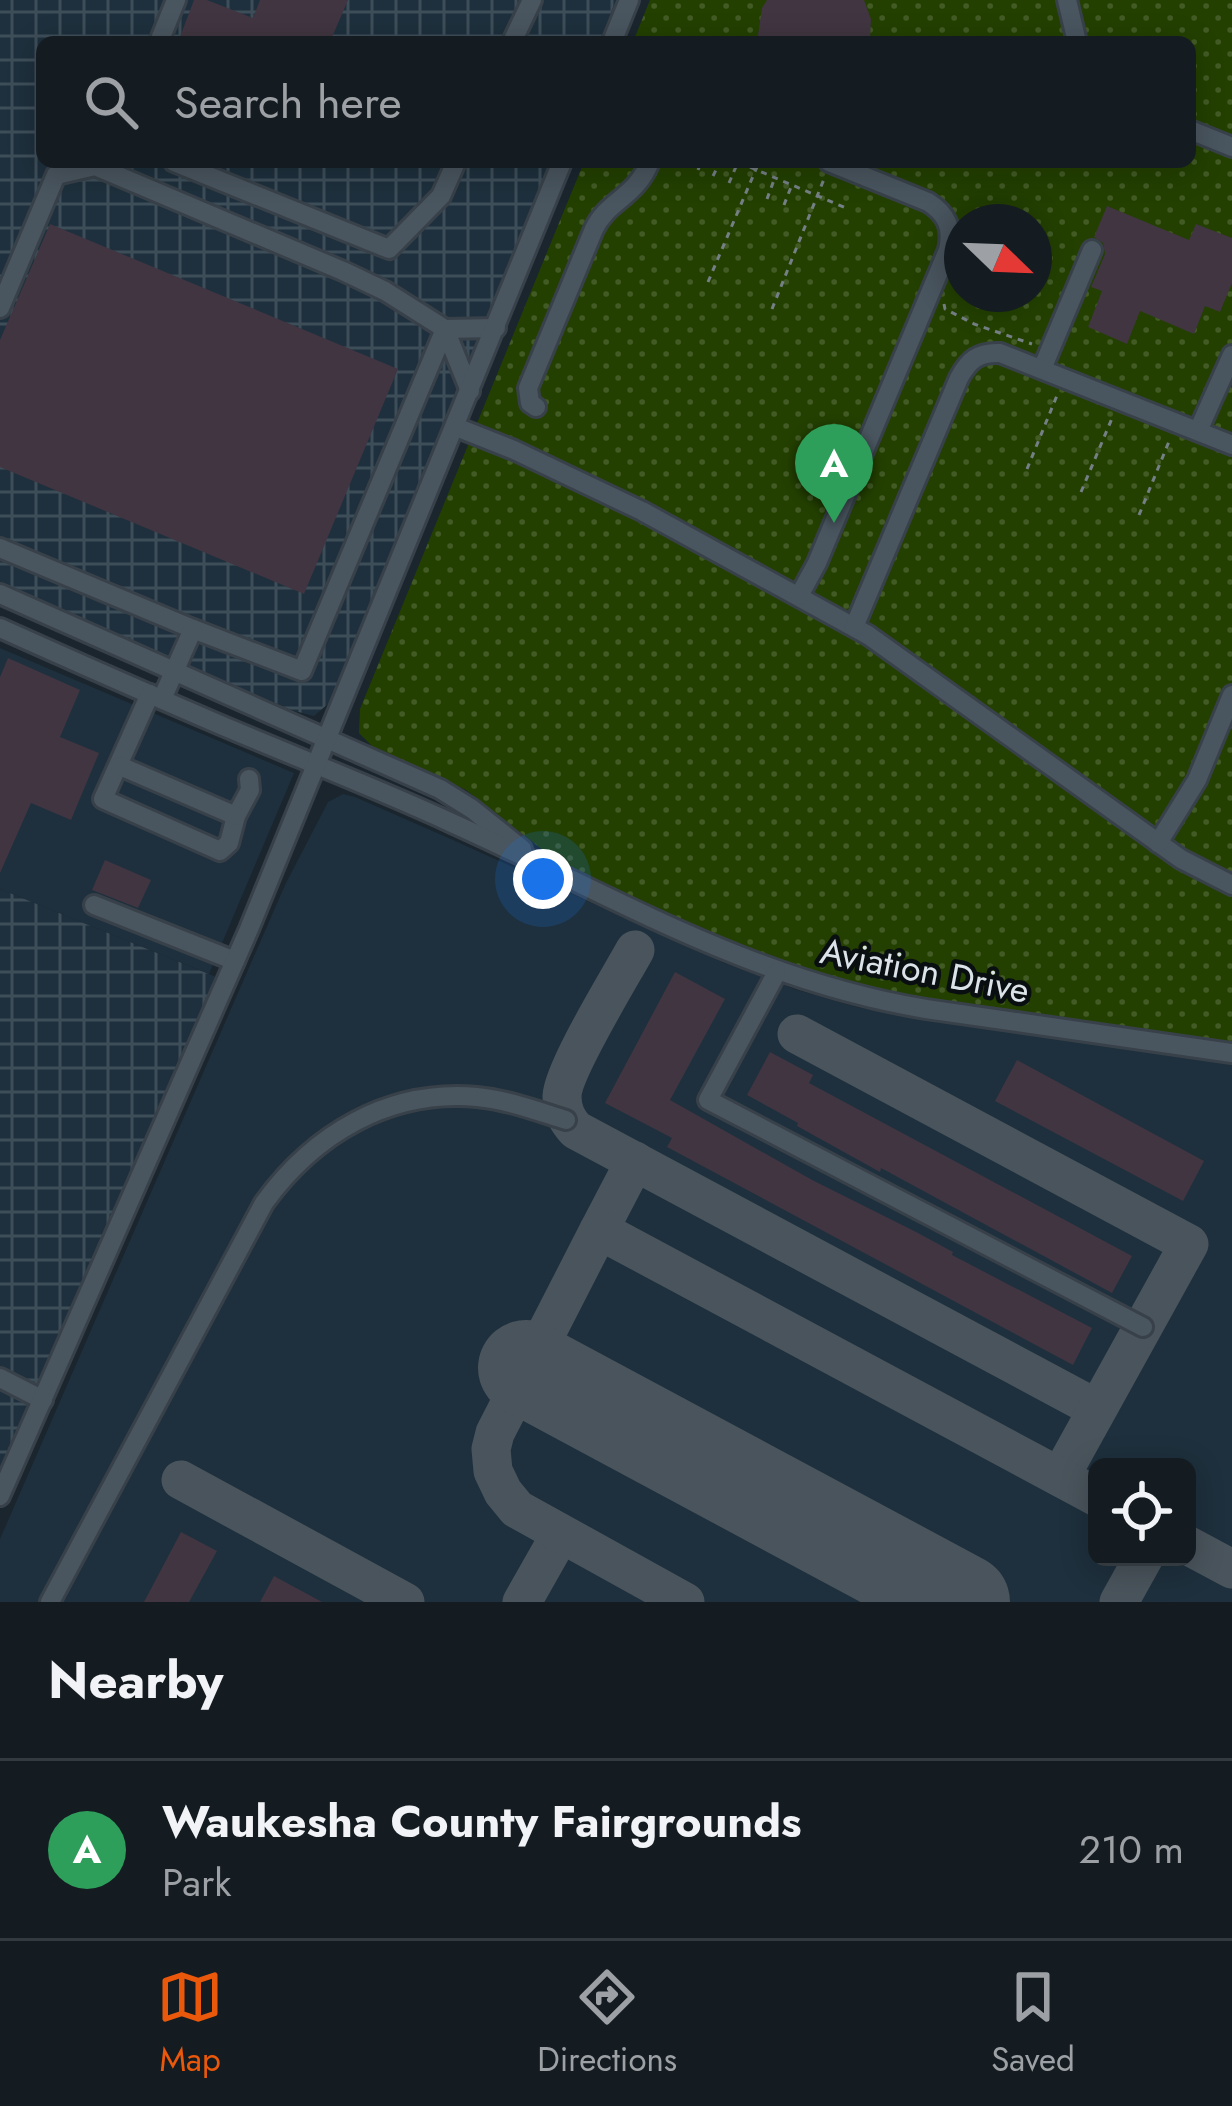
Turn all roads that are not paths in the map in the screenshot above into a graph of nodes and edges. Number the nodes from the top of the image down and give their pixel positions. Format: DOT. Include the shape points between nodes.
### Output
graph roads {
  1 [pos="176,0"];
  2 [pos="532,0"];
  3 [pos="1067,0"];
  4 [pos="624,3"];
  5 [pos="161,36"];
  6 [pos="515,36"];
  7 [pos="613,36"];
  8 [pos="1076,36"];
  9 [pos="1196,132"];
  10 [pos="1232,147"];
  11 [pos="86,168"];
  12 [pos="100,168"];
  13 [pos="189,168"];
  14 [pos="454,168"];
  15 [pos="560,168"];
  16 [pos="647,168"];
  17 [pos="827,170"];
  18 [pos="1092,250"];
  19 [pos="0,308"];
  20 [pos="496,328"];
  21 [pos="445,329"];
  22 [pos="1232,355"];
  23 [pos="1042,369"];
  24 [pos="470,391"];
  25 [pos="536,407"];
  26 [pos="456,427"];
  27 [pos="1198,431"];
  28 [pos="1232,445"];
  29 [pos="0,548"];
  30 [pos="0,594"];
  31 [pos="799,596"];
  32 [pos="0,628"];
  33 [pos="854,628"];
  34 [pos="193,629"];
  35 [pos="175,671"];
  36 [pos="1232,694"];
  37 [pos="156,696"];
  38 [pos="329,738"];
  39 [pos="317,765"];
  40 [pos="120,766"];
  41 [pos="249,779"];
  42 [pos="236,816"];
  43 [pos="1158,843"];
  44 [pos="553,873"];
  45 [pos="1232,885"];
  46 [pos="94,905"];
  47 [pos="235,961"];
  48 [pos="777,972"];
  49 [pos="1232,1053"];
  50 [pos="566,1120"];
  51 [pos="1143,1327"];
  52 [pos="0,1378"];
  53 [pos="43,1400"];
  54 [pos="0,1496"];
  55 [pos="50,1602"];
  1 -- 5 [label="street"];
  2 -- 6 [label="street"];
  3 -- 8 [label="street"];
  4 -- 7 [label="street"];
  9 -- 10 [label="street"];
  11 -- 19 [label="street" via="56,175"];
  12 -- 21 [label="street" via="385,291"];
  13 -- 14 [label="street" via="388,249 441,196"];
  15 -- 20 [label="street"];
  16 -- 25 [label="street" via="594,229 528,388"];
  17 -- 31 [label="street" via="928,202 940,209 951,237"];
  18 -- 23 [label="street"];
  20 -- 21 [label="street"];
  20 -- 24 [label="street"];
  21 -- 24 [label="street"];
  21 -- 34 [label="street" via="302,671"];
  22 -- 27 [label="street"];
  23 -- 27 [label="street"];
  23 -- 33 [label="street" via="1000,353 967,364"];
  24 -- 26 [label="street"];
  26 -- 31 [label="street" via="642,511"];
  26 -- 38 [label="street"];
  27 -- 28 [label="street"];
  29 -- 34 [label="street"];
  30 -- 35 [label="street, Aviation Drive"];
  31 -- 33 [label="street"];
  32 -- 37 [label="street, Aviation Drive"];
  33 -- 43 [label="street"];
  34 -- 35 [label="street"];
  35 -- 37 [label="street"];
  35 -- 38 [label="street, Aviation Drive"];
  36 -- 43 [label="street" via="1197,780"];
  37 -- 39 [label="street, Aviation Drive"];
  37 -- 40 [label="street"];
  38 -- 39 [label="street"];
  38 -- 44 [label="street, Aviation Drive" via="456,798"];
  39 -- 44 [label="street, Aviation Drive"];
  39 -- 47 [label="street"];
  40 -- 42 [label="street"];
  40 -- 42 [label="street" via="108,803 220,850"];
  41 -- 42 [label="street"];
  43 -- 45 [label="street"];
  44 -- 48 [label="street, Aviation Drive"];
  46 -- 47 [label="street"];
  47 -- 53 [label="street"];
  48 -- 49 [label="street, Aviation Drive" via="888,1003"];
  48 -- 51 [label="street" via="708,1100"];
  50 -- 55 [label="street" via="476,1096 406,1102 367,1114 301,1157 264,1203"];
  52 -- 53 [label="street"];
  53 -- 54 [label="street"];
}
